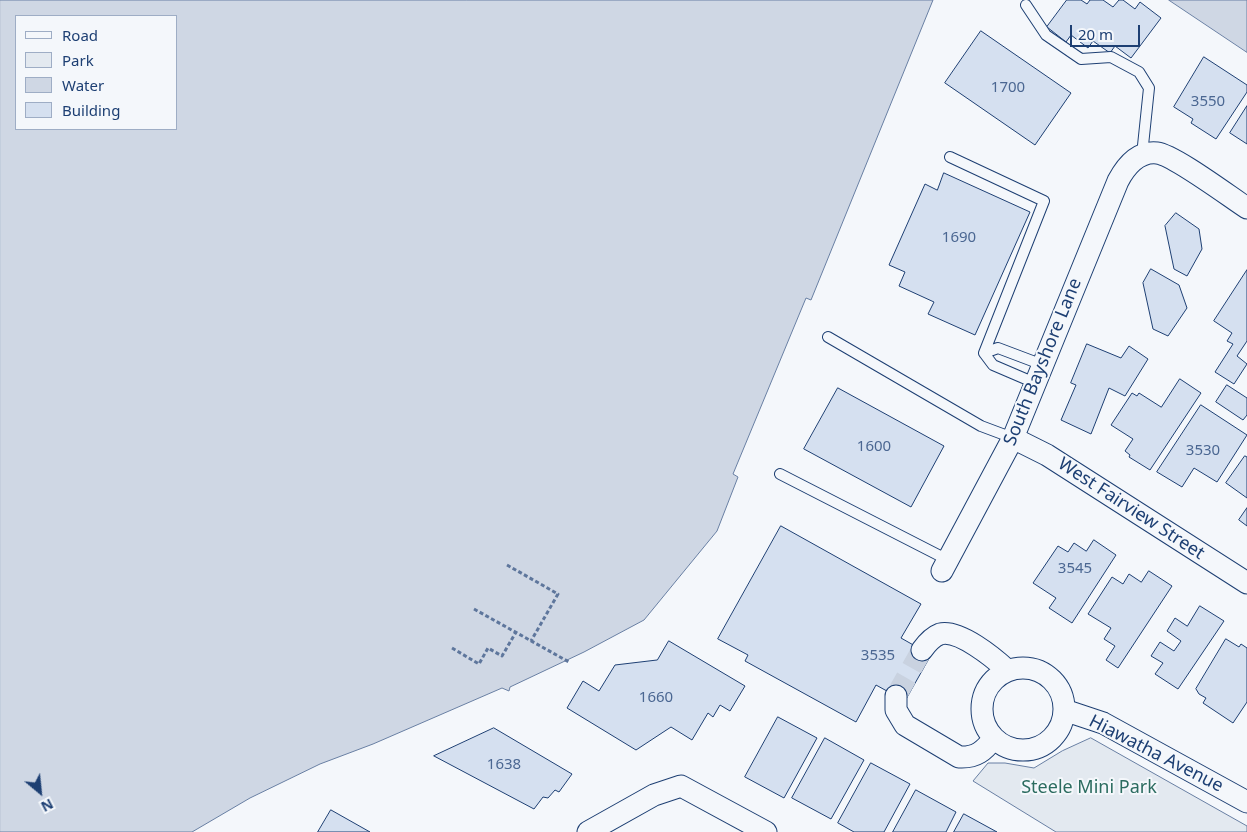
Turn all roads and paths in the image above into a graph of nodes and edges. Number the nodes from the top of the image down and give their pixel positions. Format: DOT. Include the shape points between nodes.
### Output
graph roads {
  1 [pos="1026,5"];
  2 [pos="1142,156"];
  3 [pos="950,157"];
  4 [pos="1247,208"];
  5 [pos="828,337"];
  6 [pos="984,353"];
  7 [pos="1039,374"];
  8 [pos="1014,438"];
  9 [pos="780,474"];
  10 [pos="507,565"];
  11 [pos="945,565"];
  12 [pos="1247,584"];
  13 [pos="474,609"];
  14 [pos="516,632"];
  15 [pos="531,641"];
  16 [pos="452,648"];
  17 [pos="922,650"];
  18 [pos="569,662"];
  19 [pos="1008,670"];
  20 [pos="896,696"];
  21 [pos="1064,710"];
  22 [pos="994,738"];
  23 [pos="1247,802"];
  24 [pos="588,832"];
  25 [pos="766,832"];
  1 -- 2 [label="lane" via="1046,35 1080,58 1111,57 1128,65 1145,80 1149,88"];
  2 -- 4 [label="street" via="1153,153 1165,155"];
  2 -- 7 [label="street, South Bayshore Lane" via="1131,162 1118,180"];
  3 -- 6 [label="lane" via="1044,201"];
  5 -- 8 [label="lane" via="980,426"];
  6 -- 7 [label="lane" via="992,365"];
  6 -- 7 [label="lane" via="998,348"];
  7 -- 8 [label="street, South Bayshore Lane"];
  8 -- 11 [label="street, South Bayshore Lane"];
  8 -- 12 [label="street, West Fairview Street" via="1047,455"];
  9 -- 11 [label="lane"];
  10 -- 15 [label="path" via="558,594"];
  13 -- 14 [label="path"];
  14 -- 15 [label="path"];
  14 -- 16 [label="path" via="502,656 488,648 479,664"];
  15 -- 18 [label="path"];
  17 -- 19 [label="street" via="939,634 949,633 992,656"];
  19 -- 21 [label="street" via="1030,668 1051,678 1063,698"];
  19 -- 22 [label="street" via="991,682 982,701 984,721"];
  20 -- 22 [label="street" via="896,710 905,725 959,757 969,758 978,754"];
  21 -- 22 [label="street, Hiawatha Avenue" via="1058,730 1038,746 1023,750 1012,748"];
  21 -- 23 [label="street, Hiawatha Avenue" via="1103,723"];
  24 -- 25 [label="street" via="674,787 686,789"];
}
